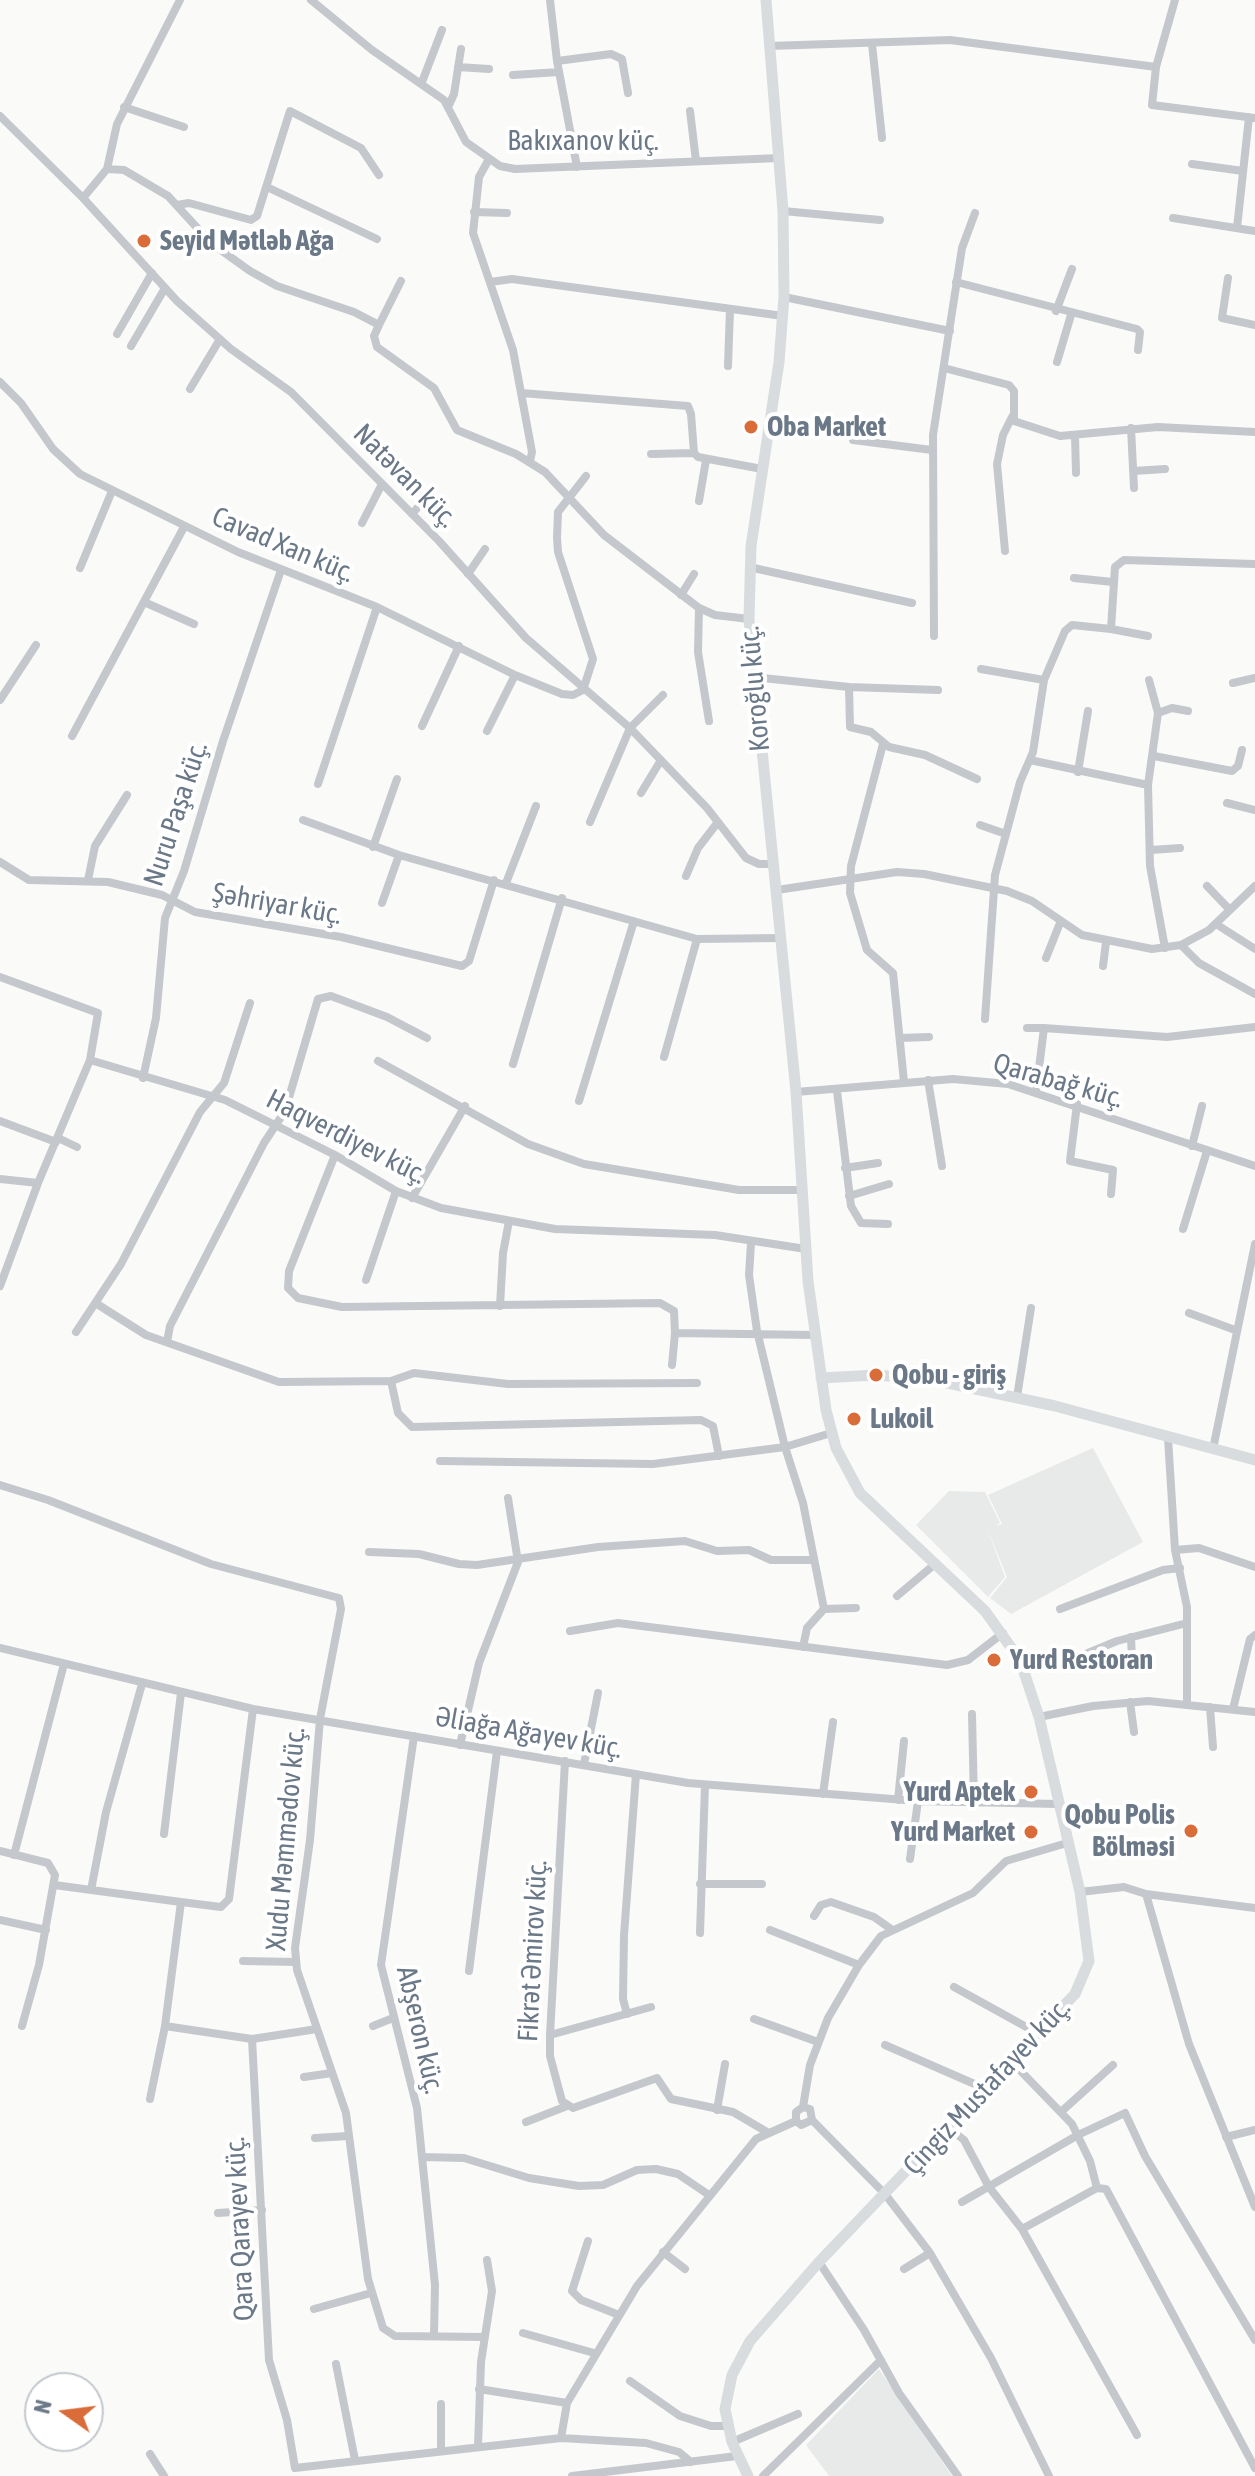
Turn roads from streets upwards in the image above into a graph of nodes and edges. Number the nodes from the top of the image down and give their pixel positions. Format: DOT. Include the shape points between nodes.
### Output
graph roads {
  1 [pos="180,0"];
  2 [pos="311,0"];
  3 [pos="550,0"];
  4 [pos="766,0"];
  5 [pos="1175,0"];
  6 [pos="442,30"];
  7 [pos="872,44"];
  8 [pos="769,46"];
  9 [pos="461,49"];
  10 [pos="557,61"];
  11 [pos="458,67"];
  12 [pos="1156,67"];
  13 [pos="489,69"];
  14 [pos="559,72"];
  15 [pos="513,75"];
  16 [pos="422,82"];
  17 [pos="628,93"];
  18 [pos="449,105"];
  19 [pos="124,107"];
  20 [pos="690,111"];
  21 [pos="0,116"];
  22 [pos="1252,118"];
  23 [pos="184,127"];
  24 [pos="882,138"];
  25 [pos="779,158"];
  26 [pos="489,159"];
  27 [pos="696,161"];
  28 [pos="1192,164"];
  29 [pos="577,167"];
  30 [pos="107,169"];
  31 [pos="1243,171"];
  32 [pos="379,175"];
  33 [pos="267,187"];
  34 [pos="83,198"];
  35 [pos="177,205"];
  36 [pos="783,211"];
  37 [pos="474,212"];
  38 [pos="507,213"];
  39 [pos="975,213"];
  40 [pos="1173,218"];
  41 [pos="880,220"];
  42 [pos="1237,228"];
  43 [pos="1255,231"];
  44 [pos="377,239"];
  45 [pos="1072,269"];
  46 [pos="152,273"];
  47 [pos="1228,278"];
  48 [pos="401,281"];
  49 [pos="490,282"];
  50 [pos="956,282"];
  51 [pos="165,288"];
  52 [pos="784,297"];
  53 [pos="730,309"];
  54 [pos="1056,311"];
  55 [pos="1071,315"];
  56 [pos="783,316"];
  57 [pos="379,325"];
  58 [pos="1255,325"];
  59 [pos="950,331"];
  60 [pos="117,334"];
  61 [pos="220,339"];
  62 [pos="131,346"];
  63 [pos="1138,350"];
  64 [pos="1057,362"];
  65 [pos="728,366"];
  66 [pos="944,368"];
  67 [pos="0,382"];
  68 [pos="190,389"];
  69 [pos="521,393"];
  70 [pos="1012,417"];
  71 [pos="1131,428"];
  72 [pos="1255,432"];
  73 [pos="1075,436"];
  74 [pos="853,440"];
  75 [pos="932,450"];
  76 [pos="694,453"];
  77 [pos="651,454"];
  78 [pos="706,460"];
  79 [pos="530,461"];
  80 [pos="762,469"];
  81 [pos="1165,469"];
  82 [pos="1133,471"];
  83 [pos="1076,473"];
  84 [pos="586,476"];
  85 [pos="382,484"];
  86 [pos="1134,488"];
  87 [pos="112,491"];
  88 [pos="568,498"];
  89 [pos="425,499"];
  90 [pos="699,501"];
  91 [pos="412,514"];
  92 [pos="362,523"];
  93 [pos="184,527"];
  94 [pos="485,549"];
  95 [pos="1005,551"];
  96 [pos="1255,564"];
  97 [pos="749,567"];
  98 [pos="80,568"];
  99 [pos="281,570"];
  100 [pos="468,574"];
  101 [pos="694,574"];
  102 [pos="1074,578"];
  103 [pos="1113,582"];
  104 [pos="681,595"];
  105 [pos="144,602"];
  106 [pos="912,603"];
  107 [pos="377,607"];
  108 [pos="699,608"];
  109 [pos="749,619"];
  110 [pos="194,624"];
  111 [pos="1111,629"];
  112 [pos="934,636"];
  113 [pos="1148,636"];
  114 [pos="36,645"];
  115 [pos="459,646"];
  116 [pos="981,669"];
  117 [pos="515,675"];
  118 [pos="753,677"];
  119 [pos="1255,678"];
  120 [pos="1044,680"];
  121 [pos="1149,680"];
  122 [pos="1233,683"];
  123 [pos="849,687"];
  124 [pos="583,690"];
  125 [pos="938,690"];
  126 [pos="663,695"];
  127 [pos="0,700"];
  128 [pos="1088,711"];
  129 [pos="1188,711"];
  130 [pos="1158,713"];
  131 [pos="709,721"];
  132 [pos="422,726"];
  133 [pos="630,728"];
  134 [pos="487,731"];
  135 [pos="72,736"];
  136 [pos="883,744"];
  137 [pos="1242,750"];
  138 [pos="1154,756"];
  139 [pos="661,760"];
  140 [pos="1030,760"];
  141 [pos="1078,772"];
  142 [pos="397,779"];
  143 [pos="977,779"];
  144 [pos="318,784"];
  145 [pos="1148,785"];
  146 [pos="641,793"];
  147 [pos="127,795"];
  148 [pos="1227,803"];
  149 [pos="536,806"];
  150 [pos="1255,810"];
  151 [pos="303,820"];
  152 [pos="590,822"];
  153 [pos="718,822"];
  154 [pos="980,825"];
  155 [pos="1006,834"];
  156 [pos="373,847"];
  157 [pos="1180,848"];
  158 [pos="1151,850"];
  159 [pos="399,855"];
  160 [pos="0,862"];
  161 [pos="774,864"];
  162 [pos="686,876"];
  163 [pos="850,879"];
  164 [pos="88,880"];
  165 [pos="494,880"];
  166 [pos="506,883"];
  167 [pos="1207,886"];
  168 [pos="1255,886"];
  169 [pos="993,888"];
  170 [pos="777,890"];
  171 [pos="562,898"];
  172 [pos="171,901"];
  173 [pos="382,903"];
  174 [pos="1230,910"];
  175 [pos="634,921"];
  176 [pos="1060,923"];
  177 [pos="1216,924"];
  178 [pos="781,938"];
  179 [pos="697,939"];
  180 [pos="1106,942"];
  181 [pos="1181,945"];
  182 [pos="1165,948"];
  183 [pos="1255,949"];
  184 [pos="1046,958"];
  185 [pos="1103,966"];
  186 [pos="0,977"];
  187 [pos="1255,994"];
  188 [pos="250,1003"];
  189 [pos="985,1019"];
  190 [pos="1255,1027"];
  191 [pos="1027,1028"];
  192 [pos="1044,1028"];
  193 [pos="929,1037"];
  194 [pos="427,1038"];
  195 [pos="900,1038"];
  196 [pos="664,1057"];
  197 [pos="90,1060"];
  198 [pos="378,1061"];
  199 [pos="513,1064"];
  200 [pos="143,1078"];
  201 [pos="928,1080"];
  202 [pos="904,1082"];
  203 [pos="837,1091"];
  204 [pos="796,1092"];
  205 [pos="1036,1092"];
  206 [pos="213,1096"];
  207 [pos="579,1101"];
  208 [pos="1077,1104"];
  209 [pos="465,1106"];
  210 [pos="1202,1106"];
  211 [pos="0,1121"];
  212 [pos="277,1127"];
  213 [pos="57,1140"];
  214 [pos="1192,1146"];
  215 [pos="77,1147"];
  216 [pos="1207,1151"];
  217 [pos="335,1155"];
  218 [pos="878,1163"];
  219 [pos="942,1166"];
  220 [pos="1255,1166"];
  221 [pos="845,1168"];
  222 [pos="0,1179"];
  223 [pos="38,1183"];
  224 [pos="889,1184"];
  225 [pos="802,1190"];
  226 [pos="396,1191"];
  227 [pos="1111,1194"];
  228 [pos="849,1196"];
  229 [pos="412,1198"];
  230 [pos="509,1221"];
  231 [pos="888,1224"];
  232 [pos="1183,1229"];
  233 [pos="751,1243"];
  234 [pos="1255,1246"];
  235 [pos="806,1249"];
  236 [pos="366,1280"];
  237 [pos="0,1286"];
  238 [pos="97,1304"];
  239 [pos="500,1306"];
  240 [pos="1031,1308"];
  241 [pos="1189,1313"];
  242 [pos="1235,1330"];
  243 [pos="757,1331"];
  244 [pos="76,1332"];
  245 [pos="675,1333"];
  246 [pos="814,1335"];
  247 [pos="167,1342"];
  248 [pos="672,1365"];
  249 [pos="821,1378"];
  250 [pos="391,1381"];
  251 [pos="697,1383"];
  252 [pos="1017,1397"];
  253 [pos="831,1433"];
  254 [pos="1168,1438"];
  255 [pos="785,1447"];
  256 [pos="1213,1449"];
  257 [pos="719,1456"];
  258 [pos="1255,1460"];
  259 [pos="440,1461"];
  260 [pos="0,1485"];
  261 [pos="508,1498"];
  262 [pos="1175,1550"];
  263 [pos="369,1552"];
  264 [pos="814,1560"];
  265 [pos="518,1562"];
  266 [pos="935,1564"];
  267 [pos="1255,1567"];
  268 [pos="1180,1568"];
  269 [pos="897,1596"];
  270 [pos="856,1608"];
  271 [pos="824,1609"];
  272 [pos="1060,1609"];
  273 [pos="1187,1623"];
  274 [pos="570,1631"];
  275 [pos="1003,1633"];
  276 [pos="1255,1635"];
  277 [pos="1131,1637"];
  278 [pos="803,1647"];
  279 [pos="0,1648"];
  280 [pos="1071,1660"];
  281 [pos="1132,1660"];
  282 [pos="64,1664"];
  283 [pos="142,1684"];
  284 [pos="181,1693"];
  285 [pos="598,1693"];
  286 [pos="1130,1702"];
  287 [pos="1187,1704"];
  288 [pos="1210,1707"];
  289 [pos="253,1709"];
  290 [pos="1233,1709"];
  291 [pos="1255,1712"];
  292 [pos="972,1714"];
  293 [pos="1039,1717"];
  294 [pos="320,1719"];
  295 [pos="833,1722"];
  296 [pos="1134,1732"];
  297 [pos="414,1736"];
  298 [pos="904,1741"];
  299 [pos="460,1745"];
  300 [pos="1213,1747"];
  301 [pos="497,1751"];
  302 [pos="565,1761"];
  303 [pos="584,1764"];
  304 [pos="636,1774"];
  305 [pos="705,1785"];
  306 [pos="823,1794"];
  307 [pos="898,1800"];
  308 [pos="918,1801"];
  309 [pos="974,1803"];
  310 [pos="1058,1804"];
  311 [pos="164,1834"];
  312 [pos="1067,1843"];
  313 [pos="0,1851"];
  314 [pos="14,1855"];
  315 [pos="910,1859"];
  316 [pos="700,1884"];
  317 [pos="762,1884"];
  318 [pos="54,1885"];
  319 [pos="91,1890"];
  320 [pos="1080,1892"];
  321 [pos="1146,1894"];
  322 [pos="181,1902"];
  323 [pos="1255,1908"];
  324 [pos="814,1916"];
  325 [pos="0,1920"];
  326 [pos="891,1929"];
  327 [pos="46,1930"];
  328 [pos="770,1930"];
  329 [pos="700,1933"];
  330 [pos="243,1961"];
  331 [pos="296,1962"];
  332 [pos="859,1965"];
  333 [pos="469,1971"];
  334 [pos="954,1987"];
  335 [pos="651,2007"];
  336 [pos="627,2014"];
  337 [pos="393,2018"];
  338 [pos="754,2019"];
  339 [pos="22,2026"];
  340 [pos="165,2026"];
  341 [pos="373,2026"];
  342 [pos="317,2029"];
  343 [pos="1039,2034"];
  344 [pos="550,2035"];
  345 [pos="252,2039"];
  346 [pos="818,2042"];
  347 [pos="885,2045"];
  348 [pos="1012,2062"];
  349 [pos="725,2064"];
  350 [pos="1113,2065"];
  351 [pos="332,2073"];
  352 [pos="304,2077"];
  353 [pos="987,2090"];
  354 [pos="150,2099"];
  355 [pos="567,2106"];
  356 [pos="803,2107"];
  357 [pos="717,2110"];
  358 [pos="1062,2111"];
  359 [pos="812,2120"];
  360 [pos="796,2121"];
  361 [pos="526,2122"];
  362 [pos="949,2128"];
  363 [pos="1255,2130"];
  364 [pos="767,2132"];
  365 [pos="1078,2135"];
  366 [pos="348,2136"];
  367 [pos="1226,2137"];
  368 [pos="315,2138"];
  369 [pos="423,2157"];
  370 [pos="989,2187"];
  371 [pos="1097,2188"];
  372 [pos="885,2194"];
  373 [pos="709,2195"];
  374 [pos="962,2202"];
  375 [pos="1255,2207"];
  376 [pos="262,2210"];
  377 [pos="218,2213"];
  378 [pos="1022,2229"];
  379 [pos="588,2241"];
  380 [pos="663,2252"];
  381 [pos="930,2253"];
  382 [pos="487,2260"];
  383 [pos="819,2262"];
  384 [pos="685,2269"];
  385 [pos="904,2269"];
  386 [pos="371,2293"];
  387 [pos="314,2309"];
  388 [pos="619,2315"];
  389 [pos="523,2333"];
  390 [pos="434,2335"];
  391 [pos="484,2337"];
  392 [pos="1255,2340"];
  393 [pos="594,2353"];
  394 [pos="881,2360"];
  395 [pos="336,2364"];
  396 [pos="630,2381"];
  397 [pos="479,2389"];
  398 [pos="567,2403"];
  399 [pos="441,2404"];
  400 [pos="798,2414"];
  401 [pos="728,2426"];
  402 [pos="1137,2435"];
  403 [pos="561,2438"];
  404 [pos="732,2442"];
  405 [pos="478,2446"];
  406 [pos="441,2450"];
  407 [pos="150,2454"];
  408 [pos="737,2456"];
  409 [pos="355,2460"];
  410 [pos="691,2462"];
  411 [pos="1255,2468"];
  412 [pos="296,2472"];
  413 [pos="164,2476"];
  414 [pos="572,2476"];
  415 [pos="748,2476"];
  416 [pos="763,2476"];
  417 [pos="958,2476"];
  418 [pos="1049,2476"];
  1 -- 19 [label="street"];
  2 -- 16 [label="street, Bakıxanov küç."];
  3 -- 10 [label="street"];
  4 -- 8 [label="street, Koroğlu küç."];
  5 -- 12 [label="street"];
  6 -- 16 [label="street"];
  7 -- 8 [label="street"];
  7 -- 12 [label="street" via="950,40"];
  7 -- 24 [label="street"];
  8 -- 25 [label="street, Koroğlu küç."];
  9 -- 11 [label="street"];
  10 -- 14 [label="street"];
  10 -- 17 [label="street" via="611,54 622,59"];
  11 -- 13 [label="street"];
  11 -- 18 [label="street"];
  12 -- 22 [label="street" via="1152,105"];
  14 -- 15 [label="street"];
  14 -- 29 [label="street"];
  16 -- 18 [label="street, Bakıxanov küç."];
  18 -- 26 [label="street, Bakıxanov küç." via="466,142"];
  19 -- 23 [label="street"];
  19 -- 30 [label="street"];
  20 -- 27 [label="street"];
  21 -- 34 [label="street, Natəvan küç."];
  22 -- 31 [label="street"];
  25 -- 27 [label="street, Bakıxanov küç."];
  25 -- 36 [label="street, Koroğlu küç."];
  26 -- 29 [label="street, Bakıxanov küç." via="507,168"];
  26 -- 37 [label="street" via="481,169"];
  27 -- 29 [label="street, Bakıxanov küç."];
  28 -- 31 [label="street"];
  30 -- 34 [label="street"];
  30 -- 35 [label="street" via="124,170"];
  31 -- 42 [label="street"];
  32 -- 33 [label="street" via="361,148 290,111"];
  33 -- 35 [label="street" via="251,220 189,203"];
  33 -- 44 [label="street"];
  34 -- 46 [label="street, Natəvan küç."];
  35 -- 57 [label="street" via="211,243 250,271"];
  36 -- 41 [label="street"];
  36 -- 52 [label="street, Koroğlu küç."];
  37 -- 38 [label="street"];
  37 -- 49 [label="street" via="473,233"];
  39 -- 50 [label="street"];
  40 -- 42 [label="street"];
  42 -- 43 [label="street"];
  45 -- 54 [label="street"];
  46 -- 51 [label="street, Natəvan küç."];
  46 -- 60 [label="street"];
  47 -- 58 [label="street" via="1222,318"];
  48 -- 57 [label="street"];
  49 -- 53 [label="street" via="512,279"];
  49 -- 69 [label="street"];
  50 -- 54 [label="street"];
  50 -- 59 [label="street"];
  51 -- 61 [label="street, Natəvan küç."];
  51 -- 62 [label="street"];
  52 -- 56 [label="street, Koroğlu küç."];
  52 -- 59 [label="street"];
  53 -- 56 [label="street"];
  53 -- 65 [label="street"];
  54 -- 55 [label="street"];
  55 -- 63 [label="street" via="1137,329"];
  55 -- 64 [label="street"];
  56 -- 80 [label="street, Koroğlu küç."];
  57 -- 79 [label="street" via="377,347 434,388 457,430"];
  59 -- 66 [label="street"];
  61 -- 68 [label="street"];
  61 -- 85 [label="street, Natəvan küç." via="291,392"];
  66 -- 70 [label="street" via="1009,385 1015,398"];
  66 -- 75 [label="street"];
  67 -- 87 [label="street, Cavad Xan küç." via="66,463"];
  69 -- 76 [label="street" via="688,406"];
  69 -- 79 [label="street"];
  70 -- 73 [label="street" via="1046,433"];
  70 -- 95 [label="street" via="997,464"];
  71 -- 72 [label="street"];
  71 -- 73 [label="street"];
  71 -- 82 [label="street"];
  73 -- 83 [label="street"];
  74 -- 75 [label="street"];
  75 -- 112 [label="street"];
  76 -- 77 [label="street"];
  76 -- 78 [label="street"];
  78 -- 80 [label="street"];
  78 -- 90 [label="street"];
  79 -- 88 [label="street"];
  80 -- 97 [label="street, Koroğlu küç."];
  81 -- 82 [label="street"];
  82 -- 86 [label="street"];
  84 -- 88 [label="street"];
  85 -- 91 [label="street, Natəvan küç."];
  85 -- 92 [label="street"];
  87 -- 93 [label="street, Cavad Xan küç."];
  87 -- 98 [label="street"];
  88 -- 104 [label="street" via="604,535"];
  88 -- 124 [label="street" via="558,512 558,552 592,646"];
  89 -- 91 [label="street"];
  91 -- 100 [label="street, Natəvan küç."];
  93 -- 99 [label="street, Cavad Xan küç."];
  93 -- 105 [label="street"];
  94 -- 100 [label="street"];
  96 -- 103 [label="street" via="1124,560 1115,567"];
  97 -- 106 [label="street"];
  97 -- 109 [label="street, Koroğlu küç."];
  99 -- 107 [label="street, Cavad Xan küç."];
  99 -- 172 [label="street, Nuru Paşa küç."];
  100 -- 124 [label="street, Natəvan küç."];
  101 -- 104 [label="street"];
  102 -- 103 [label="street"];
  103 -- 111 [label="street"];
  104 -- 108 [label="street"];
  105 -- 110 [label="street"];
  105 -- 135 [label="street"];
  107 -- 115 [label="street, Cavad Xan küç."];
  107 -- 144 [label="street"];
  108 -- 109 [label="street"];
  108 -- 131 [label="street" via="698,652"];
  109 -- 118 [label="street, Koroğlu küç."];
  111 -- 113 [label="street"];
  111 -- 120 [label="street" via="1068,628"];
  114 -- 127 [label="street"];
  115 -- 117 [label="street, Cavad Xan küç."];
  115 -- 132 [label="street"];
  116 -- 120 [label="street"];
  117 -- 124 [label="street, Cavad Xan küç." via="562,694"];
  117 -- 134 [label="street"];
  118 -- 123 [label="street"];
  118 -- 161 [label="street, Koroğlu küç."];
  119 -- 122 [label="street"];
  120 -- 140 [label="street"];
  121 -- 130 [label="street"];
  123 -- 125 [label="street"];
  123 -- 136 [label="street" via="850,727 871,732"];
  124 -- 133 [label="street, Natəvan küç."];
  126 -- 133 [label="street"];
  128 -- 141 [label="street"];
  129 -- 130 [label="street" via="1172,708"];
  130 -- 138 [label="street"];
  133 -- 139 [label="street, Natəvan küç."];
  133 -- 152 [label="street"];
  136 -- 143 [label="street" via="925,755"];
  136 -- 163 [label="street"];
  137 -- 138 [label="street" via="1232,771"];
  138 -- 145 [label="street"];
  139 -- 146 [label="street"];
  139 -- 153 [label="street, Natəvan küç."];
  140 -- 141 [label="street"];
  140 -- 155 [label="street"];
  141 -- 145 [label="street"];
  142 -- 156 [label="street"];
  145 -- 158 [label="street"];
  147 -- 164 [label="street" via="95,846"];
  148 -- 150 [label="street"];
  149 -- 166 [label="street"];
  151 -- 156 [label="street"];
  153 -- 161 [label="street, Natəvan küç." via="746,858"];
  153 -- 162 [label="street"];
  154 -- 155 [label="street"];
  155 -- 169 [label="street"];
  156 -- 159 [label="street"];
  157 -- 158 [label="street"];
  158 -- 182 [label="street"];
  159 -- 165 [label="street"];
  159 -- 173 [label="street"];
  160 -- 164 [label="street, Şəhriyar küç." via="29,880"];
  161 -- 170 [label="street, Koroğlu küç."];
  163 -- 169 [label="street" via="911,873"];
  163 -- 170 [label="street"];
  163 -- 195 [label="street" via="867,950 893,973"];
  164 -- 172 [label="street, Şəhriyar küç." via="147,890"];
  165 -- 166 [label="street"];
  165 -- 172 [label="street, Şəhriyar küç." via="469,961 462,966 341,937 195,912"];
  166 -- 171 [label="street"];
  167 -- 174 [label="street"];
  168 -- 174 [label="street"];
  169 -- 176 [label="street" via="1032,901"];
  169 -- 189 [label="street"];
  170 -- 178 [label="street, Koroğlu küç."];
  171 -- 175 [label="street"];
  171 -- 199 [label="street"];
  172 -- 200 [label="street, Nuru Paşa küç."];
  174 -- 177 [label="street"];
  175 -- 179 [label="street"];
  175 -- 207 [label="street"];
  176 -- 180 [label="street"];
  176 -- 184 [label="street"];
  177 -- 181 [label="street"];
  177 -- 183 [label="street"];
  178 -- 179 [label="street"];
  178 -- 204 [label="street, Koroğlu küç."];
  179 -- 196 [label="street"];
  180 -- 182 [label="street"];
  180 -- 185 [label="street"];
  181 -- 182 [label="street"];
  181 -- 187 [label="street" via="1199,963"];
  186 -- 197 [label="street" via="98,1013"];
  188 -- 206 [label="street" via="227,1076"];
  190 -- 192 [label="street" via="1167,1037"];
  191 -- 192 [label="street"];
  192 -- 205 [label="street"];
  193 -- 195 [label="street"];
  194 -- 212 [label="street" via="387,1017 321,996"];
  195 -- 202 [label="street"];
  197 -- 200 [label="street, Haqverdiyev küç."];
  197 -- 213 [label="street"];
  198 -- 209 [label="street"];
  200 -- 206 [label="street, Haqverdiyev küç."];
  201 -- 202 [label="street, Qarabağ küç."];
  201 -- 205 [label="street, Qarabağ küç." via="981,1080"];
  201 -- 219 [label="street"];
  202 -- 203 [label="street, Qarabağ küç."];
  203 -- 204 [label="street, Qarabağ küç."];
  203 -- 221 [label="street"];
  204 -- 225 [label="street, Koroğlu küç."];
  205 -- 208 [label="street, Qarabağ küç."];
  206 -- 212 [label="street, Haqverdiyev küç."];
  206 -- 238 [label="street"];
  208 -- 214 [label="street, Qarabağ küç."];
  208 -- 227 [label="street" via="1070,1161 1113,1170"];
  209 -- 225 [label="street" via="528,1144 584,1164 739,1190"];
  209 -- 229 [label="street"];
  210 -- 214 [label="street"];
  211 -- 213 [label="street"];
  212 -- 217 [label="street, Haqverdiyev küç."];
  212 -- 247 [label="street" via="170,1326"];
  213 -- 215 [label="street"];
  213 -- 223 [label="street"];
  214 -- 216 [label="street, Qarabağ küç."];
  216 -- 220 [label="street, Qarabağ küç."];
  216 -- 232 [label="street"];
  217 -- 226 [label="street, Haqverdiyev küç."];
  217 -- 239 [label="street" via="289,1271 292,1295 342,1307"];
  218 -- 221 [label="street"];
  221 -- 228 [label="street"];
  222 -- 223 [label="street"];
  223 -- 237 [label="street"];
  224 -- 228 [label="street"];
  225 -- 235 [label="street, Koroğlu küç."];
  226 -- 229 [label="street, Haqverdiyev küç."];
  226 -- 236 [label="street"];
  228 -- 231 [label="street" via="861,1223"];
  229 -- 230 [label="street, Haqverdiyev küç."];
  230 -- 233 [label="street, Haqverdiyev küç." via="580,1231 715,1235"];
  230 -- 239 [label="street"];
  233 -- 235 [label="street, Haqverdiyev küç."];
  233 -- 243 [label="street" via="749,1275"];
  234 -- 242 [label="street"];
  235 -- 246 [label="street, Koroğlu küç."];
  238 -- 244 [label="street"];
  238 -- 247 [label="street" via="127,1325"];
  239 -- 245 [label="street" via="666,1304 674,1311"];
  240 -- 252 [label="street"];
  241 -- 242 [label="street"];
  242 -- 256 [label="street"];
  243 -- 245 [label="street"];
  243 -- 246 [label="street"];
  243 -- 255 [label="street"];
  245 -- 248 [label="street"];
  246 -- 249 [label="street, Koroğlu küç."];
  247 -- 250 [label="street" via="279,1382"];
  249 -- 252 [label="street" via="919,1378"];
  249 -- 253 [label="street, Çingiz Mustafayev küç."];
  250 -- 251 [label="street" via="414,1373 508,1384"];
  250 -- 257 [label="street" via="398,1413 412,1427 701,1420 713,1426"];
  252 -- 254 [label="street"];
  253 -- 255 [label="street"];
  253 -- 266 [label="street, Çingiz Mustafayev küç." via="860,1493"];
  254 -- 256 [label="street"];
  254 -- 262 [label="street"];
  255 -- 257 [label="street"];
  255 -- 264 [label="street"];
  256 -- 258 [label="street"];
  257 -- 259 [label="street" via="653,1464"];
  260 -- 294 [label="street, Xudu Məmmədov küç." via="211,1564 339,1598"];
  261 -- 265 [label="street"];
  262 -- 267 [label="street" via="1199,1548"];
  262 -- 268 [label="street"];
  263 -- 265 [label="street" via="419,1554 459,1564"];
  264 -- 265 [label="street" via="771,1560 749,1550 717,1551 685,1541 598,1547"];
  264 -- 271 [label="street"];
  265 -- 299 [label="street" via="479,1663"];
  266 -- 269 [label="street"];
  266 -- 275 [label="street, Çingiz Mustafayev küç."];
  268 -- 272 [label="street"];
  268 -- 273 [label="street"];
  270 -- 271 [label="street"];
  271 -- 278 [label="street" via="807,1628"];
  273 -- 277 [label="street"];
  273 -- 287 [label="street"];
  274 -- 278 [label="street" via="618,1623"];
  275 -- 278 [label="street" via="968,1660 947,1665"];
  275 -- 293 [label="street, Çingiz Mustafayev küç." via="1020,1660"];
  276 -- 290 [label="street"];
  277 -- 280 [label="street"];
  277 -- 281 [label="street"];
  279 -- 282 [label="street, Əliağa Ağayev küç."];
  282 -- 283 [label="street, Əliağa Ağayev küç."];
  282 -- 314 [label="street"];
  283 -- 284 [label="street, Əliağa Ağayev küç."];
  283 -- 319 [label="street" via="106,1812"];
  284 -- 289 [label="street, Əliağa Ağayev küç."];
  284 -- 311 [label="street"];
  285 -- 303 [label="street"];
  286 -- 287 [label="street"];
  286 -- 293 [label="street"];
  286 -- 296 [label="street"];
  287 -- 288 [label="street"];
  288 -- 290 [label="street"];
  288 -- 300 [label="street"];
  289 -- 294 [label="street, Əliağa Ağayev küç."];
  289 -- 322 [label="street" via="229,1899 221,1907"];
  290 -- 291 [label="street"];
  292 -- 309 [label="street"];
  293 -- 310 [label="street, Çingiz Mustafayev küç."];
  294 -- 297 [label="street, Əliağa Ağayev küç."];
  294 -- 331 [label="street, Xudu Məmmədov küç."];
  295 -- 306 [label="street"];
  297 -- 299 [label="street, Əliağa Ağayev küç."];
  297 -- 337 [label="street, Abşeron küç." via="381,1948 382,1978"];
  298 -- 307 [label="street"];
  299 -- 301 [label="street, Əliağa Ağayev küç."];
  301 -- 302 [label="street, Əliağa Ağayev küç."];
  301 -- 333 [label="street"];
  302 -- 303 [label="street, Əliağa Ağayev küç."];
  302 -- 344 [label="street, Fikrət Əmirov küç."];
  303 -- 304 [label="street, Əliağa Ağayev küç."];
  304 -- 305 [label="street, Əliağa Ağayev küç."];
  304 -- 336 [label="street" via="623,1949"];
  305 -- 306 [label="street, Əliağa Ağayev küç."];
  305 -- 316 [label="street"];
  306 -- 307 [label="street, Əliağa Ağayev küç."];
  307 -- 308 [label="street, Əliağa Ağayev küç."];
  308 -- 309 [label="street, Əliağa Ağayev küç."];
  308 -- 315 [label="street"];
  309 -- 310 [label="street, Əliağa Ağayev küç."];
  310 -- 312 [label="street, Çingiz Mustafayev küç."];
  312 -- 320 [label="street, Çingiz Mustafayev küç."];
  312 -- 326 [label="street" via="1006,1861 973,1893"];
  313 -- 314 [label="street"];
  314 -- 318 [label="street" via="48,1863"];
  316 -- 317 [label="street"];
  316 -- 329 [label="street"];
  318 -- 319 [label="street"];
  318 -- 327 [label="street"];
  319 -- 322 [label="street"];
  320 -- 321 [label="street" via="1124,1887"];
  320 -- 343 [label="street, Çingiz Mustafayev küç." via="1088,1939 1086,1973 1075,1994"];
  321 -- 323 [label="street"];
  321 -- 367 [label="street" via="1189,2044"];
  322 -- 340 [label="street"];
  324 -- 326 [label="street" via="821,1905 831,1902"];
  325 -- 327 [label="street"];
  326 -- 332 [label="street"];
  327 -- 339 [label="street"];
  328 -- 332 [label="street"];
  330 -- 331 [label="street"];
  331 -- 342 [label="street, Xudu Məmmədov küç."];
  332 -- 346 [label="street"];
  334 -- 343 [label="street"];
  335 -- 336 [label="street"];
  336 -- 344 [label="street"];
  337 -- 341 [label="street"];
  337 -- 369 [label="street, Abşeron küç." via="413,2083"];
  338 -- 346 [label="street"];
  340 -- 345 [label="street"];
  340 -- 354 [label="street"];
  342 -- 345 [label="street"];
  342 -- 351 [label="street, Xudu Məmmədov küç."];
  343 -- 348 [label="street, Çingiz Mustafayev küç."];
  344 -- 355 [label="street, Fikrət Əmirov küç." via="551,2064"];
  345 -- 376 [label="street, Qara Qarayev küç."];
  346 -- 356 [label="street"];
  347 -- 353 [label="street"];
  348 -- 353 [label="street, Çingiz Mustafayev küç."];
  348 -- 358 [label="street"];
  349 -- 357 [label="street"];
  350 -- 358 [label="street"];
  351 -- 352 [label="street"];
  351 -- 366 [label="street, Xudu Məmmədov küç."];
  353 -- 362 [label="street, Çingiz Mustafayev küç."];
  355 -- 357 [label="street" via="657,2078 671,2099"];
  355 -- 361 [label="street"];
  356 -- 359 [label="street" via="812,2111"];
  356 -- 360 [label="street" via="796,2112"];
  357 -- 364 [label="street" via="746,2117"];
  358 -- 365 [label="street"];
  359 -- 360 [label="street" via="805,2126"];
  359 -- 372 [label="street"];
  360 -- 364 [label="street"];
  362 -- 370 [label="street" via="964,2140"];
  362 -- 372 [label="street, Çingiz Mustafayev küç."];
  363 -- 367 [label="street"];
  364 -- 373 [label="street"];
  365 -- 370 [label="street"];
  365 -- 371 [label="street"];
  365 -- 392 [label="street" via="1125,2113 1145,2156"];
  366 -- 368 [label="street"];
  366 -- 386 [label="street, Xudu Məmmədov küç."];
  367 -- 375 [label="street"];
  369 -- 373 [label="street" via="464,2158 529,2178 579,2186 603,2185 637,2170 656,2169 678,2174"];
  369 -- 390 [label="street, Abşeron küç." via="435,2285"];
  370 -- 374 [label="street"];
  370 -- 378 [label="street"];
  371 -- 378 [label="street"];
  371 -- 411 [label="street" via="1106,2189"];
  372 -- 381 [label="street"];
  372 -- 383 [label="street, Çingiz Mustafayev küç."];
  373 -- 380 [label="street"];
  376 -- 377 [label="street"];
  376 -- 412 [label="street, Qara Qarayev küç." via="269,2360"];
  378 -- 402 [label="street"];
  379 -- 388 [label="street" via="572,2291"];
  380 -- 384 [label="street"];
  380 -- 388 [label="street"];
  381 -- 385 [label="street"];
  381 -- 418 [label="street" via="991,2358"];
  382 -- 391 [label="street" via="492,2291"];
  383 -- 394 [label="street"];
  383 -- 401 [label="street, Çingiz Mustafayev küç." via="761,2327 738,2362 726,2398"];
  386 -- 387 [label="street"];
  386 -- 390 [label="street, Xudu Məmmədov küç." via="387,2333"];
  388 -- 393 [label="street"];
  389 -- 393 [label="street"];
  390 -- 391 [label="street, Xudu Məmmədov küç."];
  391 -- 397 [label="street"];
  393 -- 398 [label="street"];
  394 -- 416 [label="street"];
  394 -- 417 [label="street"];
  395 -- 409 [label="street"];
  396 -- 401 [label="street" via="680,2416"];
  397 -- 398 [label="street"];
  397 -- 405 [label="street"];
  398 -- 403 [label="street"];
  399 -- 406 [label="street"];
  400 -- 404 [label="street"];
  401 -- 404 [label="street, Çingiz Mustafayev küç."];
  403 -- 405 [label="street, Qara Qarayev küç."];
  403 -- 410 [label="street, Qara Qarayev küç." via="646,2443 679,2452"];
  404 -- 408 [label="street, Çingiz Mustafayev küç."];
  405 -- 406 [label="street, Qara Qarayev küç."];
  406 -- 409 [label="street, Qara Qarayev küç."];
  407 -- 413 [label="street"];
  408 -- 410 [label="street"];
  408 -- 415 [label="street, Çingiz Mustafayev küç."];
  409 -- 412 [label="street, Qara Qarayev küç."];
  410 -- 414 [label="street"];
}
